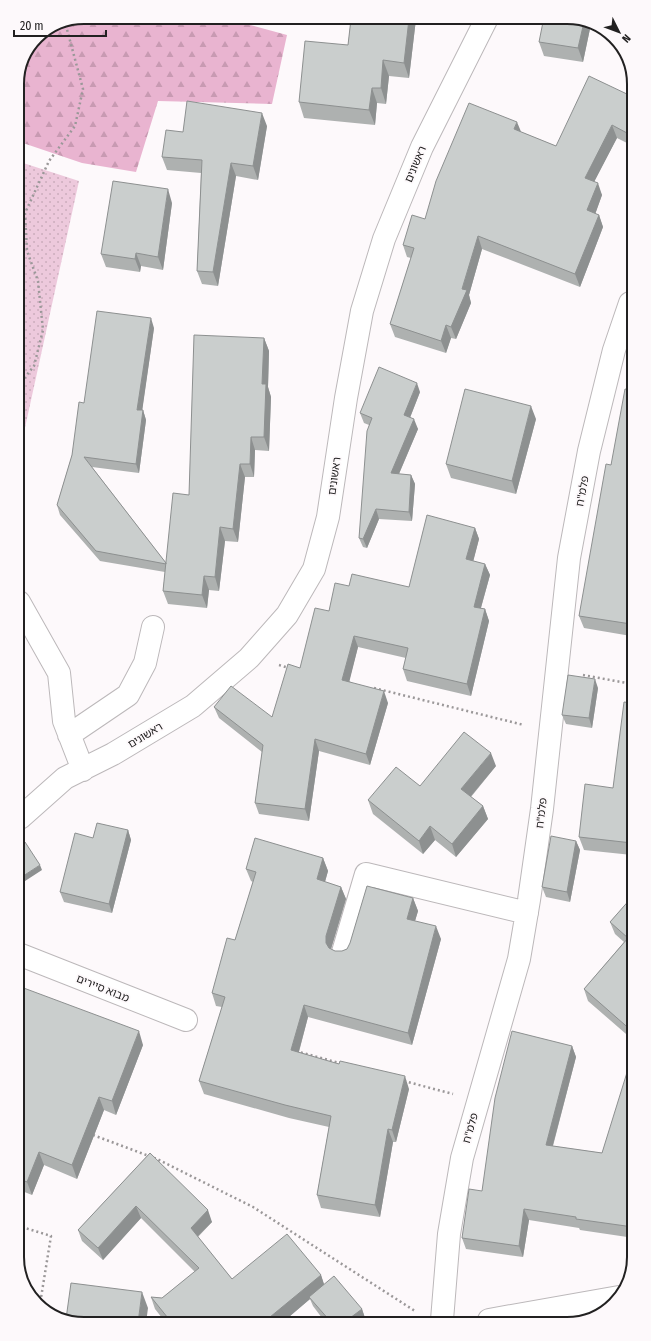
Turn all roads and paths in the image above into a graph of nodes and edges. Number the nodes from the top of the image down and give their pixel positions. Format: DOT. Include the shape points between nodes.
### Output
graph roads {
  1 [pos="484,24"];
  2 [pos="66,27"];
  3 [pos="627,312"];
  4 [pos="24,378"];
  5 [pos="24,611"];
  6 [pos="153,627"];
  7 [pos="249,658"];
  8 [pos="295,669"];
  9 [pos="556,669"];
  10 [pos="627,683"];
  11 [pos="372,688"];
  12 [pos="550,731"];
  13 [pos="69,735"];
  14 [pos="83,770"];
  15 [pos="24,814"];
  16 [pos="527,913"];
  17 [pos="343,952"];
  18 [pos="24,956"];
  19 [pos="186,1020"];
  20 [pos="294,1050"];
  21 [pos="347,1065"];
  22 [pos="401,1080"];
  23 [pos="478,1102"];
  24 [pos="93,1134"];
  25 [pos="24,1228"];
  26 [pos="41,1298"];
  27 [pos="609,1299"];
  28 [pos="416,1312"];
  29 [pos="442,1317"];
  30 [pos="506,1317"];
  1 -- 7 [label="street, ראשונים" via="422,148 384,239 362,311 328,517 314,569 288,615"];
  2 -- 4 [label="path" via="83,89 75,126 49,162 25,213 27,251 38,281 43,330 34,366"];
  3 -- 9 [label="street, פלמ\"ח" via="614,350 589,452 569,558"];
  5 -- 13 [label="street" via="59,672 64,721"];
  6 -- 13 [label="street" via="145,663 128,695"];
  7 -- 8 [label="path"];
  7 -- 14 [label="street, ראשונים" via="193,706"];
  9 -- 10 [label="path"];
  9 -- 12 [label="street, פלמ\"ח"];
  11 -- 12 [label="path"];
  12 -- 16 [label="street, פלמ\"ח"];
  13 -- 14 [label="street"];
  14 -- 15 [label="street, ראשונים" via="65,778"];
  16 -- 17 [label="street" via="366,874"];
  16 -- 23 [label="street, פלמ\"ח" via="519,959"];
  18 -- 19 [label="street, מבוא סיירים"];
  20 -- 21 [label="path"];
  22 -- 23 [label="path"];
  23 -- 29 [label="street, פלמ\"ח" via="462,1158 449,1234"];
  24 -- 28 [label="path" via="157,1159 253,1207"];
  25 -- 26 [label="path" via="51,1236"];
  27 -- 30 [label="street"];
}
